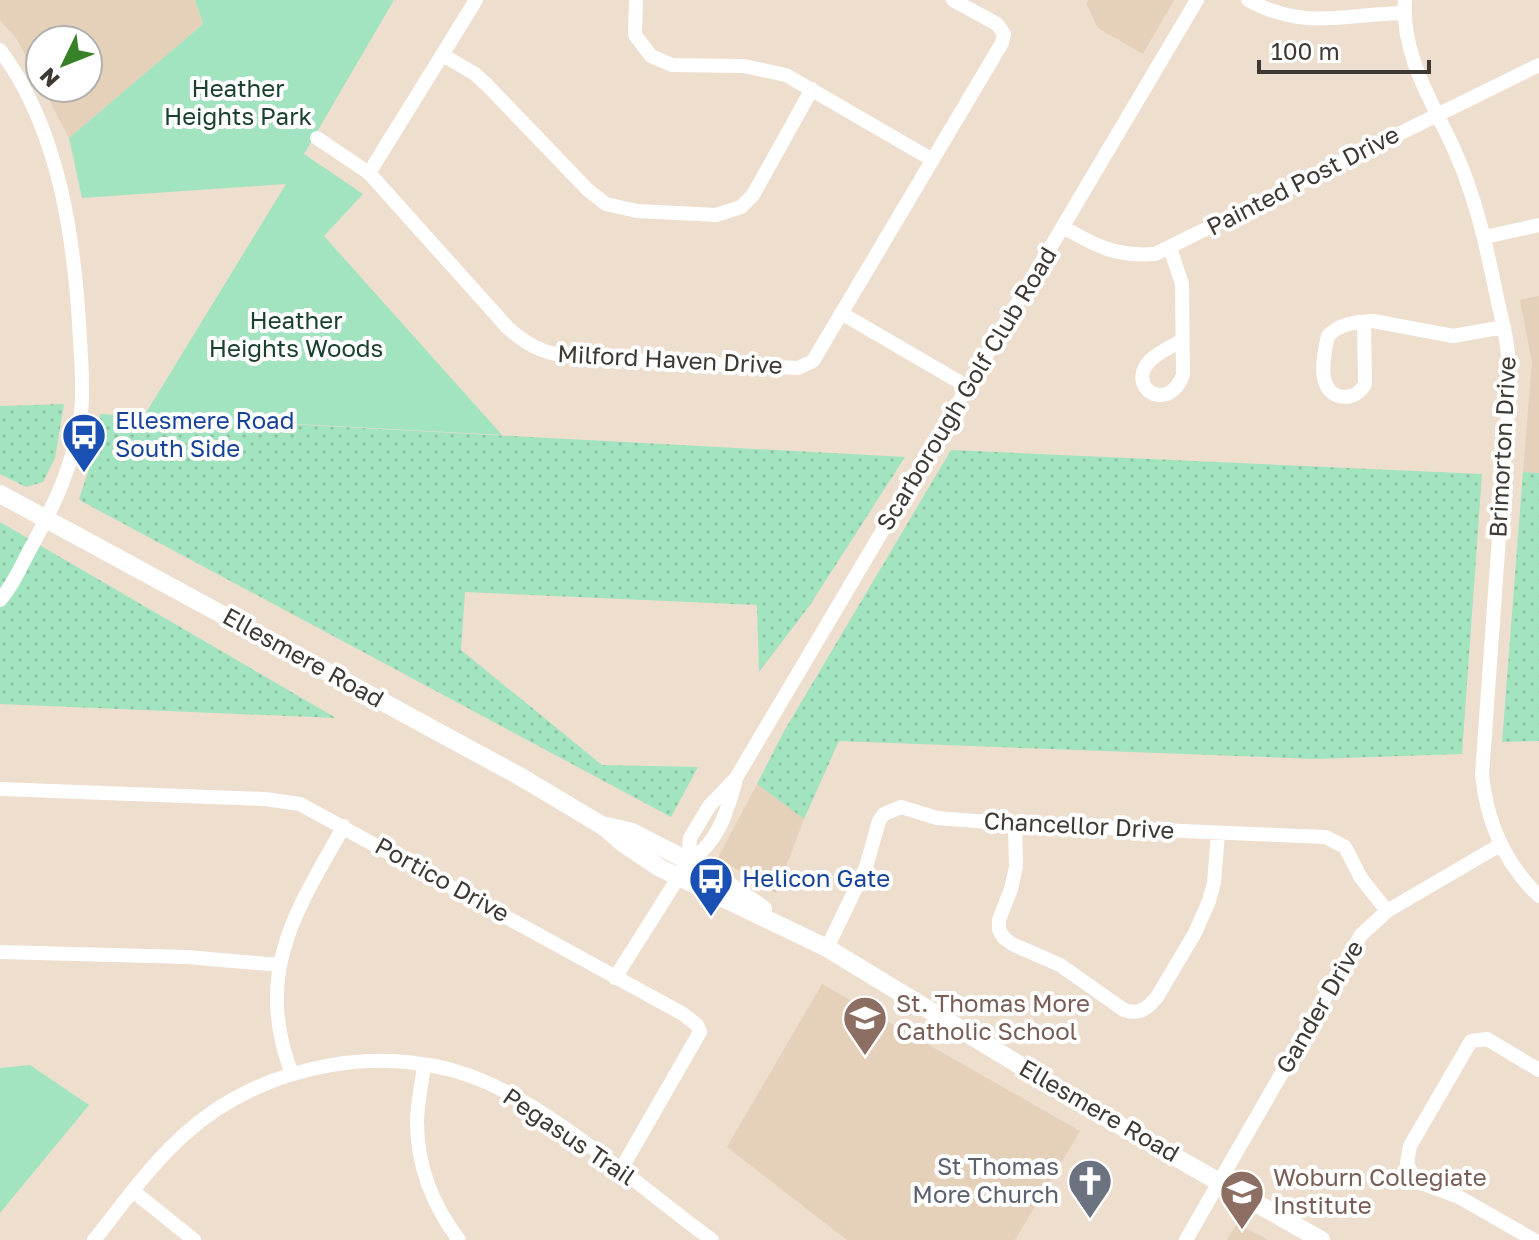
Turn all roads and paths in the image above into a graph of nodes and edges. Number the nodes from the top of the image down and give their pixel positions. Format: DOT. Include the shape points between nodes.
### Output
graph roads {
  1 [pos="476,0"];
  2 [pos="636,0"];
  3 [pos="953,0"];
  4 [pos="1197,0"];
  5 [pos="1248,0"];
  6 [pos="1405,6"];
  7 [pos="0,50"];
  8 [pos="443,55"];
  9 [pos="1539,65"];
  10 [pos="812,89"];
  11 [pos="1437,114"];
  12 [pos="317,138"];
  13 [pos="931,159"];
  14 [pos="369,173"];
  15 [pos="1539,225"];
  16 [pos="1063,227"];
  17 [pos="1485,237"];
  18 [pos="1170,248"];
  19 [pos="841,313"];
  20 [pos="1364,322"];
  21 [pos="1504,327"];
  22 [pos="1181,341"];
  23 [pos="968,387"];
  24 [pos="0,494"];
  25 [pos="47,520"];
  26 [pos="0,600"];
  27 [pos="0,789"];
  28 [pos="1015,824"];
  29 [pos="344,826"];
  30 [pos="1218,833"];
  31 [pos="1500,845"];
  32 [pos="684,870"];
  33 [pos="1539,896"];
  34 [pos="1387,911"];
  35 [pos="827,948"];
  36 [pos="0,952"];
  37 [pos="279,965"];
  38 [pos="615,978"];
  39 [pos="424,1065"];
  40 [pos="1539,1070"];
  41 [pos="292,1074"];
  42 [pos="620,1171"];
  43 [pos="1219,1181"];
  44 [pos="133,1191"];
  45 [pos="94,1240"];
  46 [pos="194,1240"];
  47 [pos="459,1240"];
  48 [pos="712,1240"];
  49 [pos="1186,1240"];
  50 [pos="1321,1240"];
  51 [pos="1534,1240"];
  1 -- 8 [label="street"];
  2 -- 10 [label="street" via="635,35 659,61 763,69"];
  3 -- 13 [label="street, Milford Haven Drive" via="997,24 1004,34"];
  4 -- 16 [label="street, Scarborough Golf Club Road"];
  5 -- 6 [label="street" via="1307,20"];
  6 -- 11 [label="street, Brimorton Drive" via="1411,54"];
  7 -- 25 [label="street" via="32,106 56,174 78,308 81,410 71,461"];
  8 -- 10 [label="street" via="487,85 598,199 637,211 716,215 741,207 753,195"];
  8 -- 14 [label="street"];
  9 -- 11 [label="street, Painted Post Drive"];
  10 -- 13 [label="street"];
  11 -- 17 [label="street, Brimorton Drive"];
  11 -- 18 [label="street, Painted Post Drive"];
  12 -- 14 [label="street, Milford Haven Drive"];
  13 -- 19 [label="street, Milford Haven Drive"];
  14 -- 19 [label="street, Milford Haven Drive" via="508,328 550,355 798,368 813,361"];
  15 -- 17 [label="street"];
  16 -- 18 [label="street, Painted Post Drive" via="1109,251 1142,255"];
  16 -- 23 [label="street, Scarborough Golf Club Road"];
  17 -- 21 [label="street, Brimorton Drive"];
  18 -- 22 [label="street" via="1182,284"];
  19 -- 23 [label="street"];
  20 -- 20 [label="street" via="1335,328 1326,341 1324,378 1342,398 1357,394 1365,384"];
  20 -- 21 [label="street" via="1453,336"];
  21 -- 31 [label="street, Brimorton Drive" via="1510,383 1482,764 1486,804"];
  23 -- 32 [label="street, Scarborough Golf Club Road" via="736,778 710,805 690,838"];
  24 -- 25 [label="main road, Ellesmere Road"];
  25 -- 26 [label="street"];
  25 -- 32 [label="main road, Ellesmere Road" via="603,826 632,832"];
  27 -- 29 [label="street, Portico Drive" via="284,800"];
  28 -- 30 [label="street, Chancellor Drive"];
  28 -- 30 [label="street" via="1016,867 999,930 1012,944 1060,965 1132,1013 1157,997 1195,933 1214,883"];
  28 -- 35 [label="street, Chancellor Drive" via="937,818 901,807 884,814 855,893"];
  29 -- 37 [label="street" via="300,903"];
  29 -- 38 [label="street, Portico Drive"];
  30 -- 34 [label="street, Chancellor Drive" via="1326,837 1345,847"];
  31 -- 33 [label="street, Brimorton Drive"];
  31 -- 34 [label="street, Gander Drive"];
  32 -- 35 [label="main road, Ellesmere Road" via="725,882 794,932"];
  32 -- 38 [label="street"];
  34 -- 43 [label="street, Gander Drive" via="1357,942"];
  35 -- 43 [label="main road, Ellesmere Road"];
  36 -- 37 [label="street"];
  37 -- 41 [label="street" via="277,1012"];
  38 -- 42 [label="street, Portico Drive" via="683,1014 700,1032"];
  39 -- 41 [label="street, Pegasus Trail" via="355,1063"];
  39 -- 42 [label="street, Pegasus Trail" via="486,1082 525,1103"];
  39 -- 47 [label="street" via="417,1123 423,1172"];
  40 -- 51 [label="street" via="1487,1039 1471,1041 1410,1146 1407,1163 1415,1181 1459,1197"];
  41 -- 44 [label="street, Pegasus Trail" via="211,1113"];
  42 -- 48 [label="street, Pegasus Trail"];
  43 -- 49 [label="street, Gander Drive"];
  43 -- 50 [label="main road, Ellesmere Road"];
  44 -- 45 [label="street, Pegasus Trail"];
  44 -- 46 [label="street"];
}
